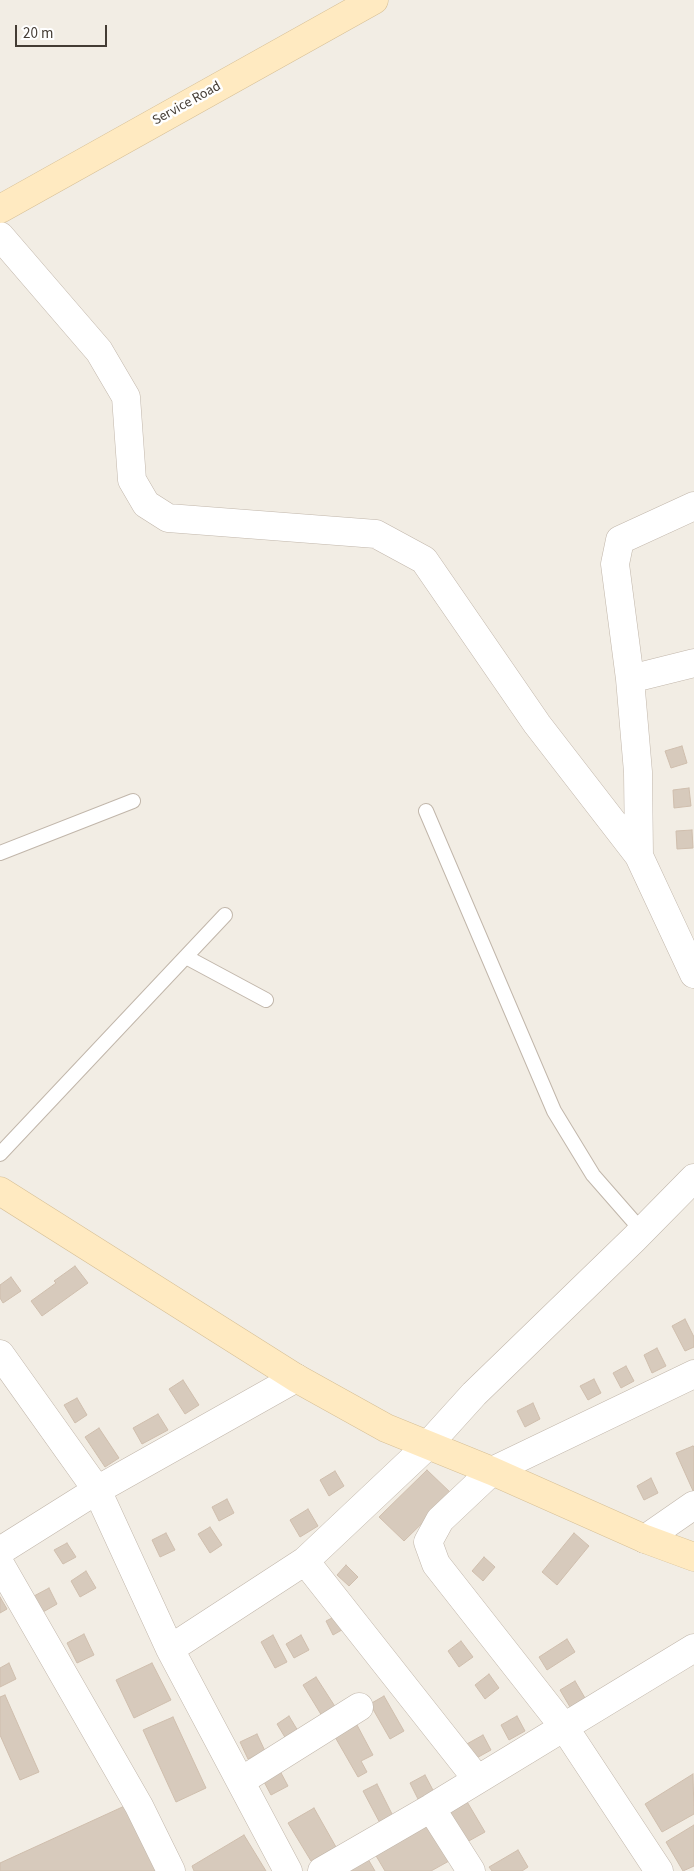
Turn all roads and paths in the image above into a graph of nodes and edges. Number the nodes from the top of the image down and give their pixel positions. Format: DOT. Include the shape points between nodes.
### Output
graph roads {
  1 [pos="374,0"];
  2 [pos="0,209"];
  3 [pos="0,236"];
  4 [pos="694,506"];
  5 [pos="694,663"];
  6 [pos="630,679"];
  7 [pos="133,801"];
  8 [pos="426,811"];
  9 [pos="0,853"];
  10 [pos="640,856"];
  11 [pos="225,915"];
  12 [pos="186,957"];
  13 [pos="694,974"];
  14 [pos="266,1000"];
  15 [pos="0,1154"];
  16 [pos="694,1178"];
  17 [pos="0,1191"];
  18 [pos="642,1231"];
  19 [pos="0,1354"];
  20 [pos="694,1374"];
  21 [pos="296,1378"];
  22 [pos="427,1446"];
  23 [pos="492,1472"];
  24 [pos="97,1490"];
  25 [pos="694,1505"];
  26 [pos="645,1539"];
  27 [pos="0,1551"];
  28 [pos="694,1556"];
  29 [pos="306,1561"];
  30 [pos="0,1564"];
  31 [pos="694,1648"];
  32 [pos="170,1649"];
  33 [pos="359,1708"];
  34 [pos="564,1727"];
  35 [pos="477,1779"];
  36 [pos="241,1781"];
  37 [pos="431,1808"];
  38 [pos="171,1871"];
  39 [pos="288,1871"];
  40 [pos="322,1871"];
  41 [pos="471,1871"];
  42 [pos="659,1871"];
  1 -- 2 [label="street, Service Road"];
  3 -- 10 [label="street" via="99,352 126,397 132,480 146,504 168,518 376,534 424,560 537,724"];
  4 -- 6 [label="street" via="620,540 615,564"];
  5 -- 6 [label="street"];
  6 -- 10 [label="street" via="638,772"];
  7 -- 9 [label="lane"];
  8 -- 18 [label="lane" via="554,1111 593,1175"];
  10 -- 13 [label="street"];
  11 -- 12 [label="lane"];
  12 -- 14 [label="lane"];
  12 -- 15 [label="lane"];
  16 -- 18 [label="street"];
  17 -- 21 [label="street"];
  18 -- 22 [label="street" via="474,1394"];
  19 -- 24 [label="street"];
  20 -- 23 [label="street"];
  21 -- 22 [label="street" via="386,1428"];
  21 -- 24 [label="street"];
  22 -- 23 [label="street"];
  22 -- 29 [label="street"];
  23 -- 26 [label="street"];
  23 -- 34 [label="street" via="440,1520 428,1542 436,1564"];
  24 -- 27 [label="street"];
  24 -- 32 [label="street"];
  25 -- 26 [label="street"];
  26 -- 28 [label="street"];
  29 -- 32 [label="street"];
  29 -- 35 [label="street"];
  30 -- 38 [label="street" via="139,1806"];
  31 -- 34 [label="street"];
  32 -- 36 [label="street"];
  33 -- 36 [label="street"];
  34 -- 35 [label="street"];
  34 -- 42 [label="street"];
  35 -- 37 [label="street"];
  36 -- 39 [label="street"];
  37 -- 40 [label="street"];
  37 -- 41 [label="street"];
}
